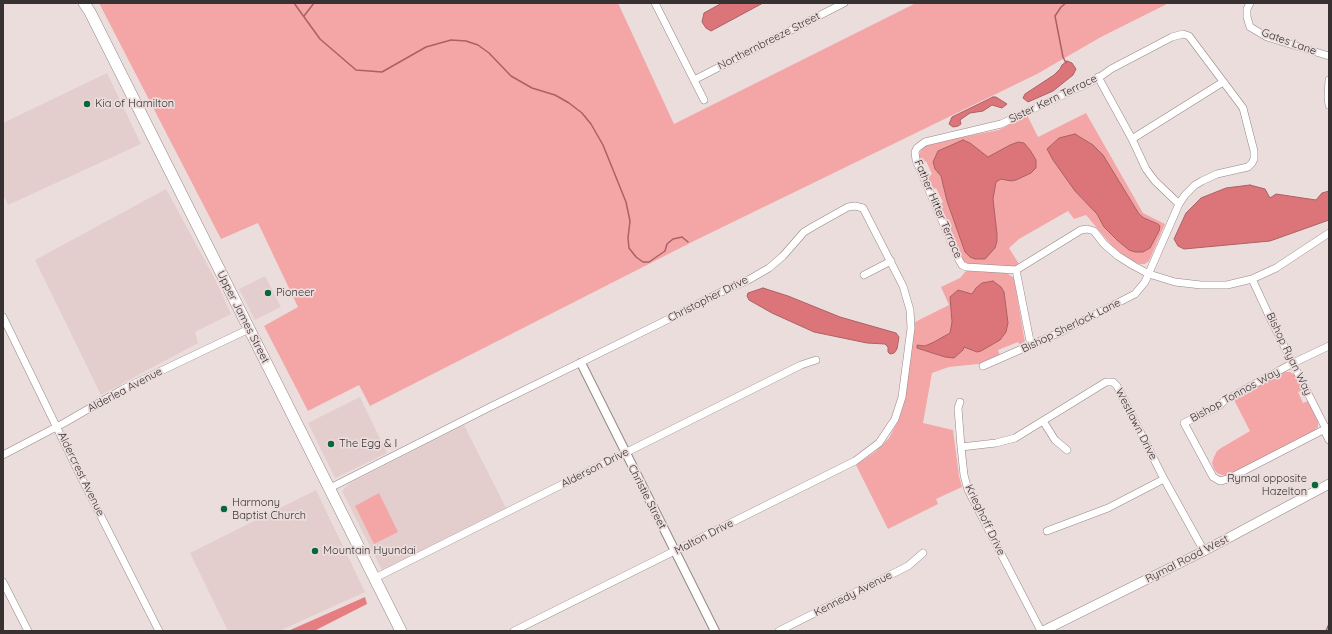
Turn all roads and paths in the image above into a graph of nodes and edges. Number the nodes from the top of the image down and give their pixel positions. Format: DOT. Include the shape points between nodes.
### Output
graph roads {
  1 [pos="84,3"];
  2 [pos="655,3"];
  3 [pos="844,3"];
  4 [pos="1250,3"];
  5 [pos="832,6"];
  6 [pos="1329,56"];
  7 [pos="1098,77"];
  8 [pos="694,80"];
  9 [pos="1329,80"];
  10 [pos="1223,82"];
  11 [pos="704,100"];
  12 [pos="1329,105"];
  13 [pos="1132,139"];
  14 [pos="918,146"];
  15 [pos="1179,204"];
  16 [pos="1329,233"];
  17 [pos="891,261"];
  18 [pos="1016,270"];
  19 [pos="1149,274"];
  20 [pos="864,275"];
  21 [pos="1252,279"];
  22 [pos="3,317"];
  23 [pos="249,329"];
  24 [pos="1031,346"];
  25 [pos="1329,346"];
  26 [pos="816,360"];
  27 [pos="580,363"];
  28 [pos="1293,363"];
  29 [pos="983,366"];
  30 [pos="960,402"];
  31 [pos="1043,421"];
  32 [pos="57,427"];
  33 [pos="1328,429"];
  34 [pos="887,432"];
  35 [pos="1329,440"];
  36 [pos="961,447"];
  37 [pos="1067,450"];
  38 [pos="625,453"];
  39 [pos="3,455"];
  40 [pos="1164,479"];
  41 [pos="1329,484"];
  42 [pos="330,488"];
  43 [pos="1047,531"];
  44 [pos="675,551"];
  45 [pos="1204,551"];
  46 [pos="923,553"];
  47 [pos="375,578"];
  48 [pos="3,582"];
  49 [pos="28,631"];
  50 [pos="159,631"];
  51 [pos="401,631"];
  52 [pos="514,631"];
  53 [pos="715,631"];
  54 [pos="779,631"];
  55 [pos="1042,631"];
  1 -- 23 [label="main road, Upper James Street"];
  2 -- 8 [label="street"];
  3 -- 5 [label="street, Northernbreeze Street"];
  4 -- 6 [label="street, Gates Lane" via="1247,8 1250,27 1267,37"];
  5 -- 8 [label="street, Northernbreeze Street"];
  7 -- 10 [label="street, Sister Kern Terrace" via="1181,34 1192,40"];
  7 -- 13 [label="street"];
  7 -- 14 [label="street, Sister Kern Terrace" via="1002,124 925,142"];
  8 -- 11 [label="street"];
  9 -- 12 [label="street"];
  10 -- 13 [label="street"];
  10 -- 15 [label="street, Bishop Sherlock Lane" via="1239,101 1246,116 1254,159 1248,167 1218,174 1195,185"];
  13 -- 15 [label="street" via="1148,172"];
  14 -- 18 [label="street, Father Hitter Terrace" via="914,152 916,160 962,265"];
  15 -- 19 [label="street, Bishop Sherlock Lane"];
  16 -- 21 [label="street" via="1288,261"];
  17 -- 20 [label="street"];
  17 -- 27 [label="street, Christopher Drive" via="863,208 848,207 804,232 769,268"];
  17 -- 34 [label="street, Christopher Drive" via="907,298 911,328 902,397 895,419"];
  18 -- 19 [label="street" via="1081,230 1087,229 1094,231 1118,256"];
  18 -- 24 [label="street"];
  19 -- 21 [label="street" via="1175,282 1201,285 1227,285"];
  19 -- 24 [label="street, Bishop Sherlock Lane" via="1135,294"];
  21 -- 28 [label="street, Bishop Ryan Way"];
  22 -- 32 [label="street, Aldercrest Avenue"];
  23 -- 32 [label="street, Alderlea Avenue" via="123,389"];
  23 -- 42 [label="main road, Upper James Street"];
  24 -- 29 [label="street, Bishop Sherlock Lane"];
  25 -- 28 [label="street, Bishop Tonnos Way"];
  26 -- 38 [label="street, Alderson Drive" via="801,365"];
  27 -- 38 [label="street, Christie Street"];
  27 -- 42 [label="street, Christopher Drive"];
  28 -- 33 [label="street, Bishop Ryan Way"];
  28 -- 33 [label="street, Bishop Tonnos Way" via="1184,423 1213,476 1220,481"];
  30 -- 36 [label="street, Krieghoff Drive" via="958,408"];
  31 -- 36 [label="street, Westlawn Drive" via="1015,438"];
  31 -- 37 [label="street" via="1055,440"];
  31 -- 40 [label="street, Westlawn Drive" via="1106,382 1113,382"];
  32 -- 39 [label="street, Alderlea Avenue"];
  32 -- 50 [label="street, Aldercrest Avenue"];
  33 -- 35 [label="street, Bishop Ryan Way" via="1326,434"];
  34 -- 44 [label="street, Malton Drive" via="879,443 855,462"];
  36 -- 55 [label="street, Krieghoff Drive" via="968,490"];
  38 -- 44 [label="street, Christie Street"];
  38 -- 47 [label="street, Alderson Drive"];
  40 -- 43 [label="street" via="1108,508"];
  40 -- 45 [label="street, Westlawn Drive"];
  41 -- 45 [label="main road, Rymal Road West"];
  42 -- 47 [label="main road, Upper James Street"];
  44 -- 52 [label="street, Malton Drive"];
  44 -- 53 [label="street, Christie Street"];
  45 -- 55 [label="main road, Rymal Road West"];
  46 -- 54 [label="street, Kennedy Avenue" via="908,566"];
  47 -- 51 [label="main road, Upper James Street"];
  48 -- 49 [label="street"];
}
